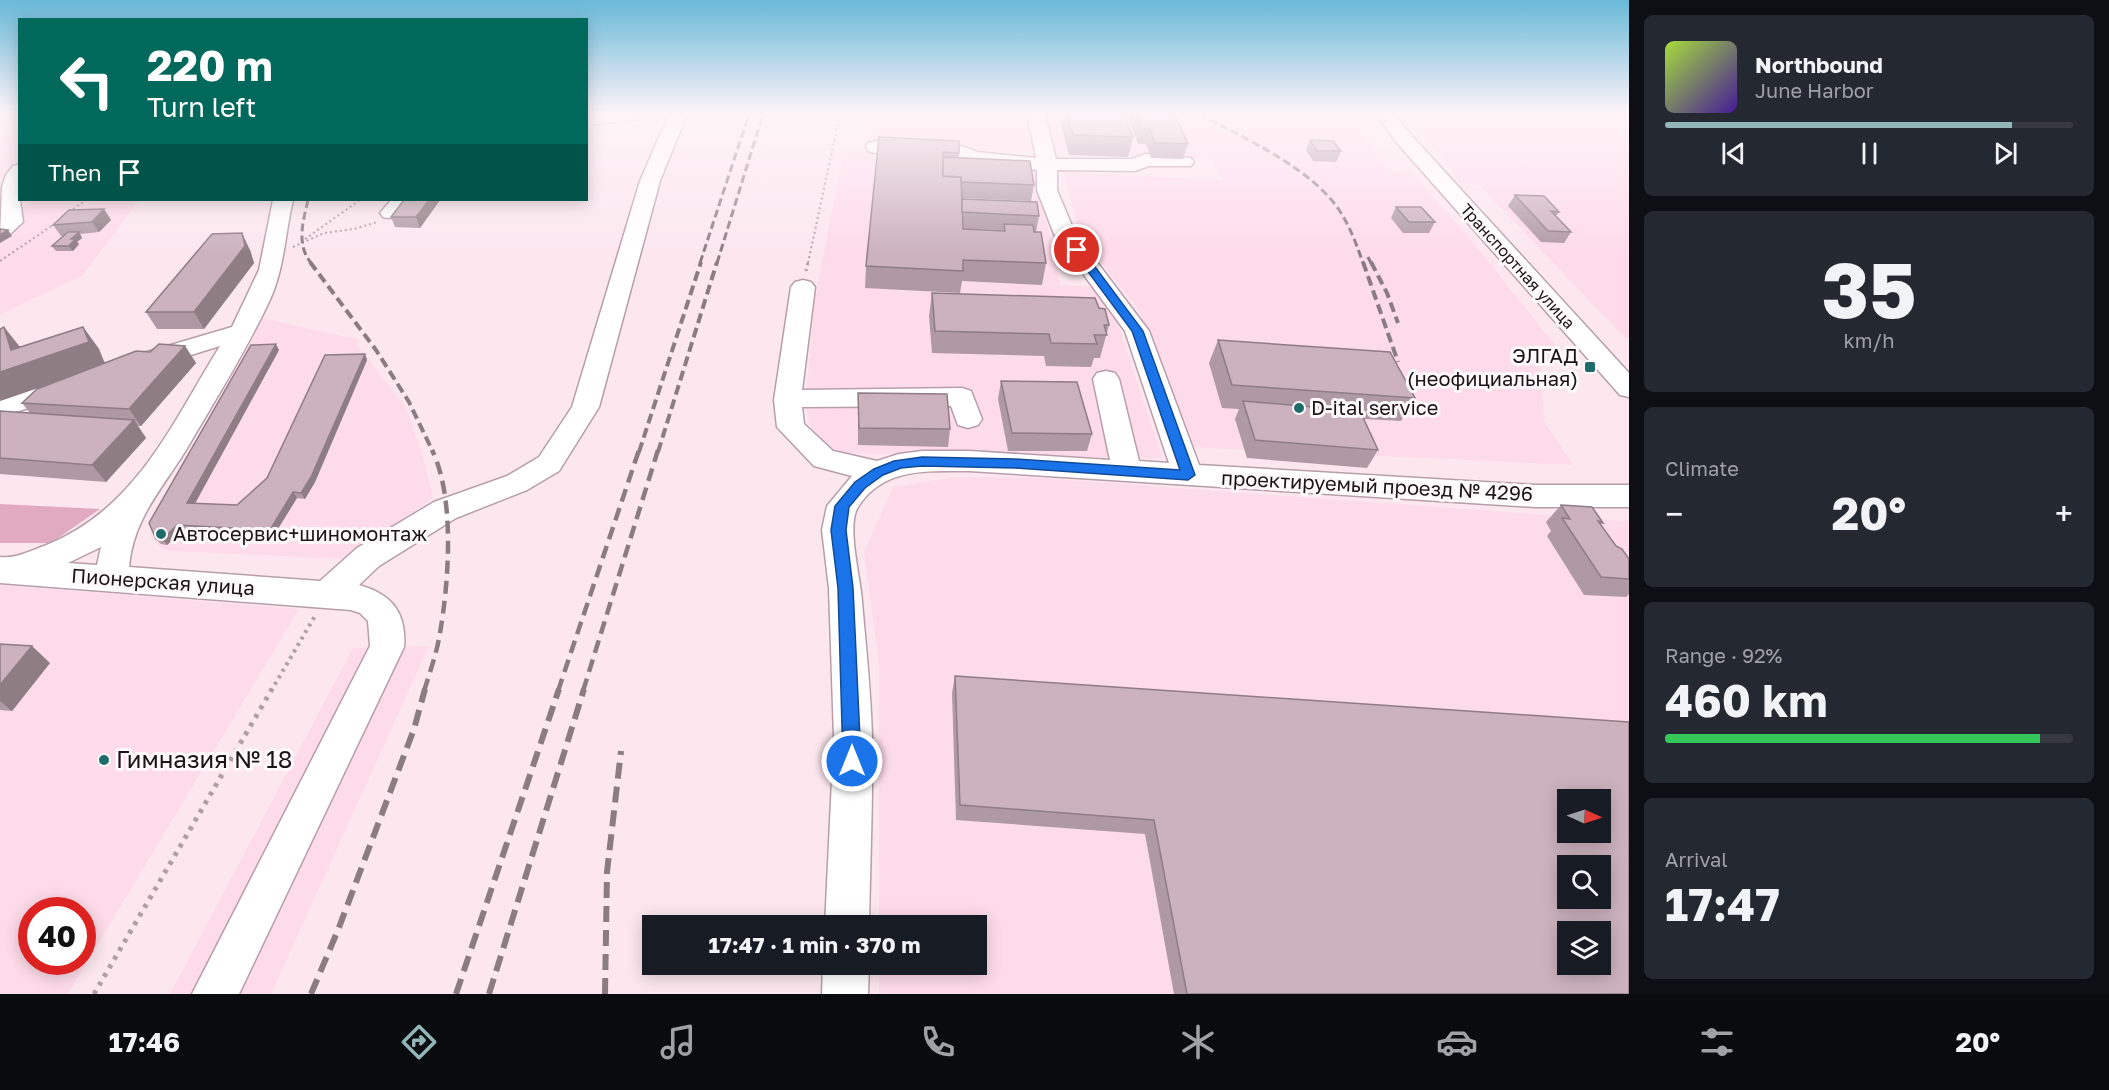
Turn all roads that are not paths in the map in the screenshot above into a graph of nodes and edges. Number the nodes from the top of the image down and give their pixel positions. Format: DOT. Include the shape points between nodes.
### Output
graph roads {
  1 [pos="658,160"];
  2 [pos="997,160"];
  3 [pos="1143,160"];
  4 [pos="1153,160"];
  5 [pos="1423,160"];
  6 [pos="1184,162"];
  7 [pos="1047,163"];
  8 [pos="18,172"];
  9 [pos="283,201"];
  10 [pos="0,231"];
  11 [pos="803,287"];
  12 [pos="241,332"];
  13 [pos="123,369"];
  14 [pos="1106,379"];
  15 [pos="89,380"];
  16 [pos="1629,388"];
  17 [pos="786,400"];
  18 [pos="0,408"];
  19 [pos="968,419"];
  20 [pos="1127,471"];
  21 [pos="879,472"];
  22 [pos="1188,475"];
  23 [pos="1629,496"];
  24 [pos="136,501"];
  25 [pos="5,570"];
  26 [pos="113,579"];
  27 [pos="327,595"];
  28 [pos="847,915"];
  29 [pos="846,975"];
  30 [pos="215,994"];
  31 [pos="845,994"];
  1 -- 27 [label="street" via="585,407 549,464 518,483 445,510 368,557"];
  2 -- 7 [label="street"];
  3 -- 7 [label="street" via="1135,165"];
  4 -- 6 [label="street"];
  5 -- 16 [label="street, Транспортная улица"];
  7 -- 22 [label="street" via="1047,190 1065,234 1137,331"];
  8 -- 10 [label="street" via="12,185 12,222"];
  9 -- 12 [label="street" via="267,280"];
  11 -- 17 [label="street"];
  12 -- 13 [label="street"];
  12 -- 24 [label="street"];
  14 -- 20 [label="street"];
  15 -- 18 [label="street"];
  17 -- 19 [label="street" via="962,397"];
  17 -- 21 [label="street" via="791,427 824,459"];
  20 -- 21 [label="street, проектируемый проезд № 4296" via="922,461 898,464"];
  20 -- 22 [label="street, проектируемый проезд № 4296"];
  21 -- 28 [label="street, проектируемый проезд № 4296" via="860,485 842,506 838,530 853,738"];
  22 -- 23 [label="street, проектируемый проезд № 4296" via="1536,496"];
  24 -- 25 [label="street" via="100,532 51,556"];
  24 -- 26 [label="street" via="112,558"];
  25 -- 26 [label="street, Пионерская улица"];
  26 -- 27 [label="street, Пионерская улица"];
  27 -- 30 [label="street, Пионерская улица" via="365,600 383,613 389,634 387,647"];
  29 -- 31 [label="street"];
}
